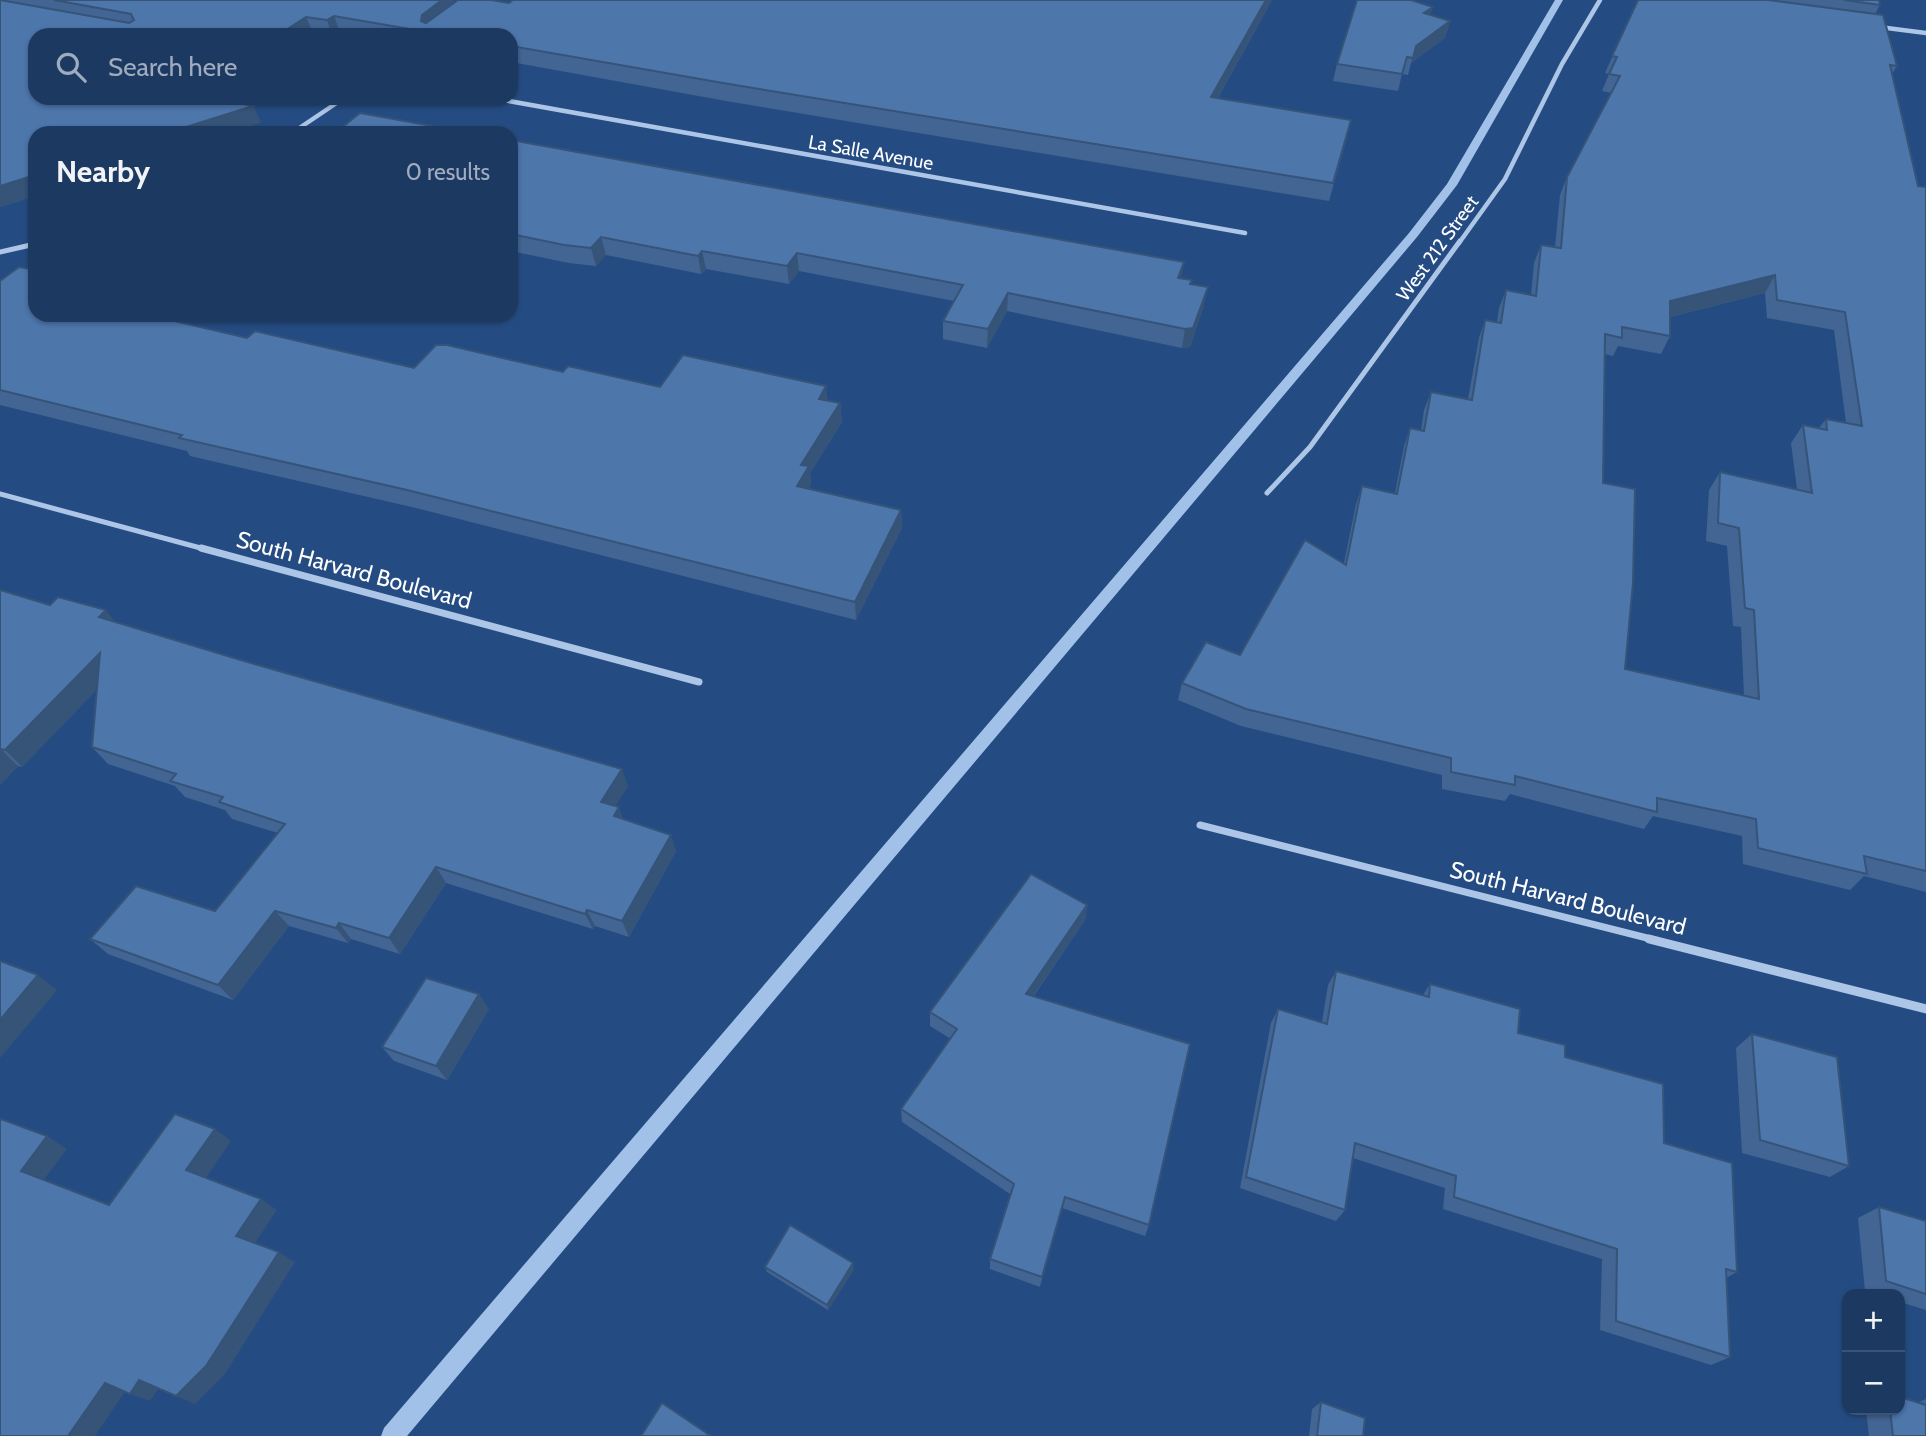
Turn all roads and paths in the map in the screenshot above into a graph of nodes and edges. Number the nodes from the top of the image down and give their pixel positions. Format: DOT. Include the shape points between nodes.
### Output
graph roads {
  1 [pos="1600,0"];
  2 [pos="1872,26"];
  3 [pos="1926,33"];
  4 [pos="518,103"];
  5 [pos="334,105"];
  6 [pos="302,126"];
  7 [pos="1245,233"];
  8 [pos="28,246"];
  9 [pos="0,253"];
  10 [pos="1267,493"];
  11 [pos="0,494"];
  12 [pos="699,682"];
  13 [pos="1200,825"];
  14 [pos="1926,1009"];
  1 -- 10 [label="street, West 212 Street" via="1562,64 1505,179 1310,447"];
  2 -- 3 [label="street"];
  4 -- 7 [label="street, La Salle Avenue"];
  5 -- 6 [label="street"];
  8 -- 9 [label="street"];
  11 -- 12 [label="street, South Harvard Boulevard"];
  13 -- 14 [label="street, South Harvard Boulevard"];
}
